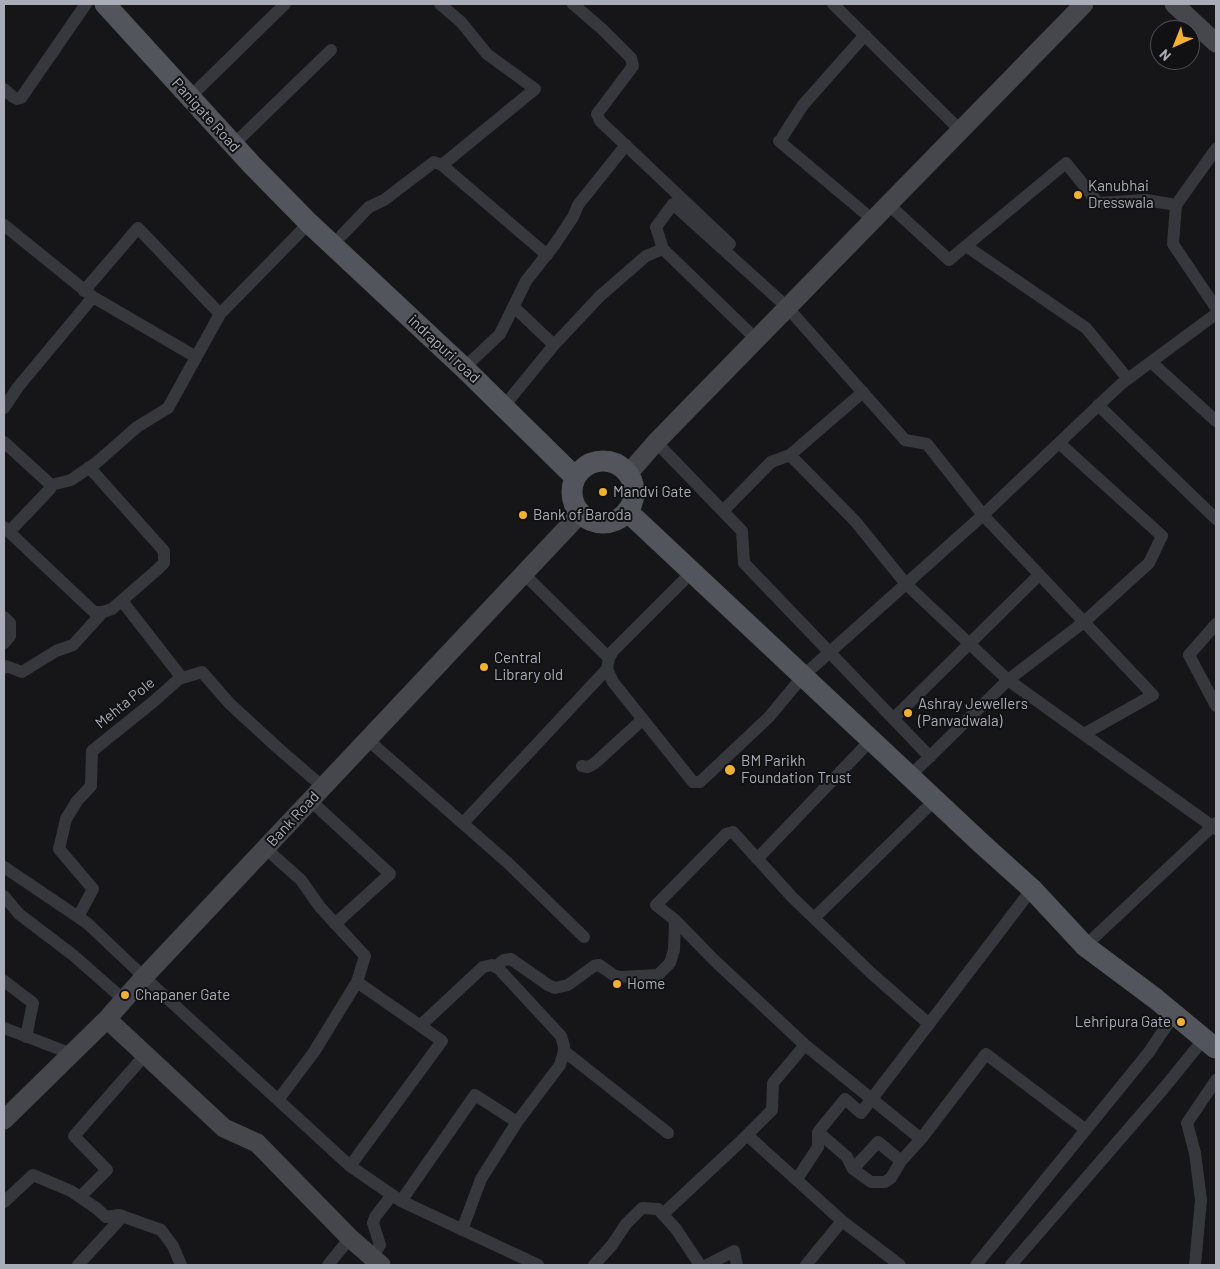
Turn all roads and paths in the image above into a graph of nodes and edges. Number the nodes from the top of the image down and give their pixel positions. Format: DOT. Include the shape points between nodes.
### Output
graph roads {
  1 [pos="86,4"];
  2 [pos="105,4"];
  3 [pos="119,4"];
  4 [pos="285,4"];
  5 [pos="440,4"];
  6 [pos="833,4"];
  7 [pos="1084,4"];
  8 [pos="1174,4"];
  9 [pos="579,6"];
  10 [pos="865,35"];
  11 [pos="1216,43"];
  12 [pos="331,50"];
  13 [pos="4,89"];
  14 [pos="194,93"];
  15 [pos="960,130"];
  16 [pos="238,140"];
  17 [pos="626,145"];
  18 [pos="1216,149"];
  19 [pos="442,165"];
  20 [pos="888,204"];
  21 [pos="1176,205"];
  22 [pos="873,220"];
  23 [pos="309,223"];
  24 [pos="4,225"];
  25 [pos="342,235"];
  26 [pos="966,246"];
  27 [pos="663,248"];
  28 [pos="547,255"];
  29 [pos="88,294"];
  30 [pos="790,305"];
  31 [pos="514,306"];
  32 [pos="1216,308"];
  33 [pos="220,314"];
  34 [pos="1216,314"];
  35 [pos="756,339"];
  36 [pos="554,346"];
  37 [pos="196,357"];
  38 [pos="1151,362"];
  39 [pos="469,363"];
  40 [pos="1128,379"];
  41 [pos="8,391"];
  42 [pos="863,392"];
  43 [pos="508,401"];
  44 [pos="1098,405"];
  45 [pos="4,408"];
  46 [pos="1216,421"];
  47 [pos="4,442"];
  48 [pos="656,442"];
  49 [pos="1059,442"];
  50 [pos="790,455"];
  51 [pos="89,468"];
  52 [pos="579,473"];
  53 [pos="628,474"];
  54 [pos="51,485"];
  55 [pos="627,511"];
  56 [pos="723,511"];
  57 [pos="580,514"];
  58 [pos="983,515"];
  59 [pos="1216,519"];
  60 [pos="6,529"];
  61 [pos="692,572"];
  62 [pos="524,574"];
  63 [pos="1040,575"];
  64 [pos="906,584"];
  65 [pos="122,601"];
  66 [pos="104,612"];
  67 [pos="4,617"];
  68 [pos="1084,622"];
  69 [pos="1216,624"];
  70 [pos="4,643"];
  71 [pos="969,644"];
  72 [pos="830,653"];
  73 [pos="608,664"];
  74 [pos="4,668"];
  75 [pos="803,676"];
  76 [pos="182,678"];
  77 [pos="1008,680"];
  78 [pos="1216,706"];
  79 [pos="893,718"];
  80 [pos="643,719"];
  81 [pos="1084,734"];
  82 [pos="368,740"];
  83 [pos="871,740"];
  84 [pos="930,757"];
  85 [pos="582,766"];
  86 [pos="910,776"];
  87 [pos="324,787"];
  88 [pos="935,800"];
  89 [pos="310,801"];
  90 [pos="463,823"];
  91 [pos="1215,826"];
  92 [pos="265,848"];
  93 [pos="757,859"];
  94 [pos="4,867"];
  95 [pos="1032,889"];
  96 [pos="4,896"];
  97 [pos="78,917"];
  98 [pos="814,918"];
  99 [pos="675,920"];
  100 [pos="336,924"];
  101 [pos="584,937"];
  102 [pos="1085,946"];
  103 [pos="495,967"];
  104 [pos="144,978"];
  105 [pos="4,981"];
  106 [pos="357,982"];
  107 [pos="123,999"];
  108 [pos="1173,1016"];
  109 [pos="107,1019"];
  110 [pos="929,1024"];
  111 [pos="420,1026"];
  112 [pos="4,1028"];
  113 [pos="26,1037"];
  114 [pos="806,1045"];
  115 [pos="1213,1046"];
  116 [pos="564,1051"];
  117 [pos="72,1054"];
  118 [pos="145,1054"];
  119 [pos="1216,1080"];
  120 [pos="278,1100"];
  121 [pos="872,1100"];
  122 [pos="4,1120"];
  123 [pos="518,1122"];
  124 [pos="1086,1130"];
  125 [pos="668,1132"];
  126 [pos="818,1132"];
  127 [pos="747,1135"];
  128 [pos="921,1139"];
  129 [pos="901,1161"];
  130 [pos="350,1166"];
  131 [pos="853,1169"];
  132 [pos="797,1179"];
  133 [pos="80,1197"];
  134 [pos="397,1198"];
  135 [pos="4,1202"];
  136 [pos="663,1214"];
  137 [pos="123,1216"];
  138 [pos="842,1221"];
  139 [pos="462,1230"];
  140 [pos="350,1238"];
  141 [pos="376,1261"];
  142 [pos="78,1265"];
  143 [pos="182,1265"];
  144 [pos="328,1265"];
  145 [pos="538,1265"];
  146 [pos="594,1265"];
  147 [pos="700,1265"];
  148 [pos="707,1265"];
  149 [pos="737,1265"];
  150 [pos="806,1265"];
  151 [pos="900,1265"];
  152 [pos="976,1265"];
  153 [pos="1011,1265"];
  154 [pos="1195,1265"];
  1 -- 13 [label="street" via="21,98 13,97"];
  2 -- 14 [label="main road, Panigate Road"];
  3 -- 14 [label="main road"];
  4 -- 14 [label="street"];
  5 -- 19 [label="street" via="461,22 487,54 535,89"];
  6 -- 10 [label="street"];
  7 -- 15 [label="main road"];
  8 -- 11 [label="main road"];
  9 -- 17 [label="street" via="631,58 632,66 597,114"];
  10 -- 15 [label="street"];
  10 -- 22 [label="street" via="803,105 781,138"];
  12 -- 16 [label="street"];
  14 -- 16 [label="main road, Panigate Road"];
  15 -- 20 [label="main road"];
  16 -- 23 [label="main road, Panigate Road"];
  16 -- 25 [label="main road"];
  17 -- 28 [label="street" via="578,205"];
  17 -- 30 [label="street"];
  18 -- 21 [label="street"];
  19 -- 25 [label="street" via="434,162 384,200 369,207"];
  19 -- 28 [label="street"];
  20 -- 22 [label="main road"];
  20 -- 26 [label="street" via="949,260"];
  21 -- 26 [label="street" via="1146,200 1098,202 1066,163"];
  21 -- 32 [label="street" via="1173,244"];
  22 -- 30 [label="main road"];
  23 -- 33 [label="street"];
  23 -- 39 [label="main road, indrapuri road"];
  24 -- 29 [label="street"];
  25 -- 39 [label="main road"];
  26 -- 40 [label="street" via="1086,328"];
  27 -- 30 [label="street" via="656,227 673,204"];
  27 -- 35 [label="street"];
  27 -- 36 [label="street" via="646,256 600,296"];
  28 -- 31 [label="street" via="526,281"];
  29 -- 33 [label="street" via="138,228"];
  29 -- 37 [label="street"];
  29 -- 41 [label="street"];
  30 -- 35 [label="main road"];
  30 -- 42 [label="street"];
  31 -- 36 [label="street"];
  31 -- 39 [label="street" via="500,334"];
  33 -- 37 [label="street"];
  34 -- 38 [label="street"];
  35 -- 48 [label="main road"];
  36 -- 43 [label="street"];
  37 -- 51 [label="street" via="168,408 137,427"];
  38 -- 40 [label="street"];
  38 -- 46 [label="street"];
  39 -- 43 [label="main road, indrapuri road"];
  40 -- 44 [label="street"];
  41 -- 45 [label="street"];
  42 -- 50 [label="street"];
  42 -- 58 [label="street" via="905,440 927,444"];
  43 -- 52 [label="main road, indrapuri road"];
  44 -- 49 [label="street"];
  44 -- 59 [label="street"];
  47 -- 54 [label="street"];
  48 -- 53 [label="main road"];
  48 -- 56 [label="street"];
  49 -- 58 [label="street"];
  49 -- 68 [label="street" via="1162,536 1149,563"];
  50 -- 56 [label="street" via="771,462"];
  50 -- 64 [label="street" via="855,520"];
  51 -- 54 [label="street" via="71,480"];
  51 -- 65 [label="street" via="164,551 164,563"];
  52 -- 53 [label="main road" via="589,464 606,460 614,462"];
  52 -- 57 [label="main road" via="572,483 571,496"];
  53 -- 55 [label="main road" via="635,489"];
  54 -- 60 [label="street"];
  55 -- 57 [label="main road" via="617,521 608,524 598,524"];
  55 -- 61 [label="main road"];
  56 -- 72 [label="street" via="742,531 744,563"];
  57 -- 62 [label="main road, Bank Road"];
  58 -- 63 [label="street"];
  58 -- 64 [label="street"];
  60 -- 66 [label="street" via="94,612"];
  61 -- 73 [label="street" via="613,651"];
  61 -- 75 [label="main road"];
  62 -- 73 [label="street"];
  62 -- 82 [label="main road, Bank Road"];
  63 -- 68 [label="street"];
  63 -- 71 [label="street"];
  64 -- 71 [label="street"];
  64 -- 72 [label="street"];
  65 -- 66 [label="street"];
  65 -- 76 [label="street"];
  66 -- 74 [label="street" via="73,645 22,672"];
  67 -- 70 [label="street" via="10,623 10,636"];
  68 -- 77 [label="street"];
  68 -- 81 [label="street" via="1153,695"];
  69 -- 78 [label="street" via="1188,655"];
  71 -- 77 [label="street"];
  71 -- 79 [label="street"];
  72 -- 75 [label="street"];
  72 -- 79 [label="street"];
  73 -- 80 [label="street" via="613,682"];
  73 -- 90 [label="street"];
  75 -- 80 [label="street" via="769,717 700,782 693,782"];
  75 -- 83 [label="main road"];
  76 -- 87 [label="street" via="202,672 230,704"];
  76 -- 97 [label="street, Mehta Pole" via="92,751 92,786 76,801 66,819 59,849 93,889"];
  77 -- 81 [label="street"];
  77 -- 84 [label="street"];
  79 -- 84 [label="street"];
  80 -- 85 [label="street" via="595,763"];
  81 -- 91 [label="street"];
  82 -- 87 [label="main road, Bank Road"];
  82 -- 90 [label="street"];
  83 -- 86 [label="main road"];
  83 -- 93 [label="street"];
  84 -- 86 [label="street"];
  86 -- 88 [label="main road"];
  87 -- 89 [label="main road, Bank Road"];
  88 -- 95 [label="main road"];
  88 -- 98 [label="street"];
  89 -- 92 [label="main road, Bank Road"];
  89 -- 100 [label="street" via="390,874"];
  90 -- 101 [label="street"];
  91 -- 102 [label="street"];
  92 -- 100 [label="street" via="301,880"];
  92 -- 104 [label="main road, Bank Road"];
  93 -- 98 [label="street"];
  93 -- 99 [label="street" via="733,832 726,834 656,905"];
  94 -- 97 [label="street"];
  95 -- 102 [label="main road"];
  95 -- 110 [label="street"];
  96 -- 107 [label="street" via="19,914"];
  97 -- 104 [label="street"];
  98 -- 110 [label="street"];
  99 -- 103 [label="street" via="670,964 658,975 620,977 594,966 568,985 556,988 511,959"];
  99 -- 114 [label="street"];
  100 -- 106 [label="street" via="365,956"];
  102 -- 108 [label="main road" via="1156,999"];
  103 -- 111 [label="street" via="483,967"];
  103 -- 116 [label="street" via="561,1036"];
  104 -- 107 [label="main road, Bank Road"];
  104 -- 120 [label="street"];
  105 -- 113 [label="street" via="33,1003"];
  106 -- 111 [label="street"];
  106 -- 120 [label="street" via="314,1052"];
  107 -- 109 [label="main road, Bank Road"];
  108 -- 115 [label="main road"];
  108 -- 124 [label="street" via="1149,1052"];
  109 -- 117 [label="main road, Bank Road"];
  109 -- 118 [label="main road"];
  110 -- 121 [label="street"];
  111 -- 130 [label="street" via="442,1041"];
  112 -- 113 [label="street"];
  113 -- 117 [label="street"];
  114 -- 121 [label="street"];
  114 -- 127 [label="street" via="773,1083 772,1110"];
  115 -- 153 [label="street" via="1164,1088"];
  116 -- 123 [label="street" via="560,1065"];
  116 -- 125 [label="street"];
  117 -- 122 [label="main road, Bank Road"];
  118 -- 133 [label="street" via="74,1136 107,1170"];
  118 -- 140 [label="main road" via="224,1128 257,1143"];
  119 -- 154 [label="street" via="1188,1123 1201,1200"];
  120 -- 130 [label="street"];
  121 -- 126 [label="street" via="861,1114 845,1099"];
  121 -- 128 [label="street"];
  123 -- 134 [label="street" via="476,1095"];
  123 -- 139 [label="street" via="481,1179"];
  124 -- 128 [label="street" via="986,1054"];
  124 -- 152 [label="street"];
  126 -- 131 [label="street" via="847,1156"];
  126 -- 132 [label="street" via="818,1147"];
  127 -- 132 [label="street"];
  127 -- 136 [label="street"];
  128 -- 129 [label="street"];
  129 -- 131 [label="street" via="885,1182 870,1182"];
  129 -- 131 [label="street" via="878,1142"];
  130 -- 134 [label="street"];
  132 -- 138 [label="street"];
  133 -- 135 [label="street" via="33,1174"];
  133 -- 137 [label="street" via="106,1217"];
  134 -- 139 [label="street"];
  134 -- 141 [label="street" via="373,1223 380,1245"];
  136 -- 146 [label="street" via="658,1209 642,1208"];
  136 -- 147 [label="street"];
  137 -- 142 [label="street"];
  137 -- 143 [label="street" via="161,1230"];
  138 -- 150 [label="street"];
  138 -- 151 [label="street"];
  139 -- 145 [label="street"];
  140 -- 141 [label="main road"];
  140 -- 144 [label="street"];
  148 -- 149 [label="street" via="734,1251"];
}
